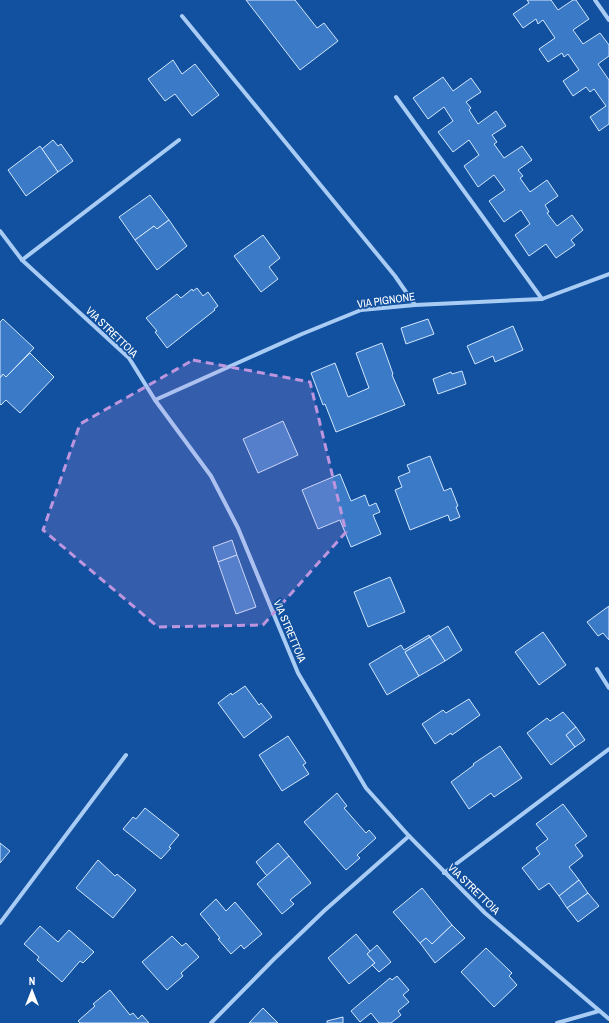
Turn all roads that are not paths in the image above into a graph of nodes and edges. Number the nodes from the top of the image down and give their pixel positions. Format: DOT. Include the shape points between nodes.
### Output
graph roads {
  1 [pos="594,0"];
  2 [pos="182,16"];
  3 [pos="609,20"];
  4 [pos="396,97"];
  5 [pos="180,140"];
  6 [pos="0,231"];
  7 [pos="22,260"];
  8 [pos="609,274"];
  9 [pos="542,299"];
  10 [pos="415,305"];
  11 [pos="155,400"];
  12 [pos="597,669"];
  13 [pos="609,688"];
  14 [pos="609,749"];
  15 [pos="126,755"];
  16 [pos="409,836"];
  17 [pos="444,873"];
  18 [pos="0,923"];
  19 [pos="599,1011"];
  20 [pos="609,1019"];
  21 [pos="212,1023"];
  22 [pos="557,1023"];
  1 -- 3 [label="street"];
  2 -- 10 [label="street" via="395,276"];
  4 -- 9 [label="street"];
  5 -- 7 [label="street"];
  6 -- 7 [label="street, VIA STRETTOIA"];
  7 -- 11 [label="street, VIA STRETTOIA" via="129,358"];
  8 -- 9 [label="street, VIA PIGNONE"];
  9 -- 10 [label="street, VIA PIGNONE"];
  10 -- 11 [label="street, VIA PIGNONE" via="361,310"];
  11 -- 16 [label="street, VIA STRETTOIA" via="211,476 238,528 298,673 366,788"];
  12 -- 13 [label="street"];
  14 -- 17 [label="street"];
  15 -- 18 [label="street"];
  16 -- 17 [label="street, VIA STRETTOIA"];
  16 -- 21 [label="street" via="325,910"];
  17 -- 19 [label="street, VIA STRETTOIA" via="485,913"];
  19 -- 20 [label="street, VIA STRETTOIA"];
  19 -- 22 [label="street"];
}
